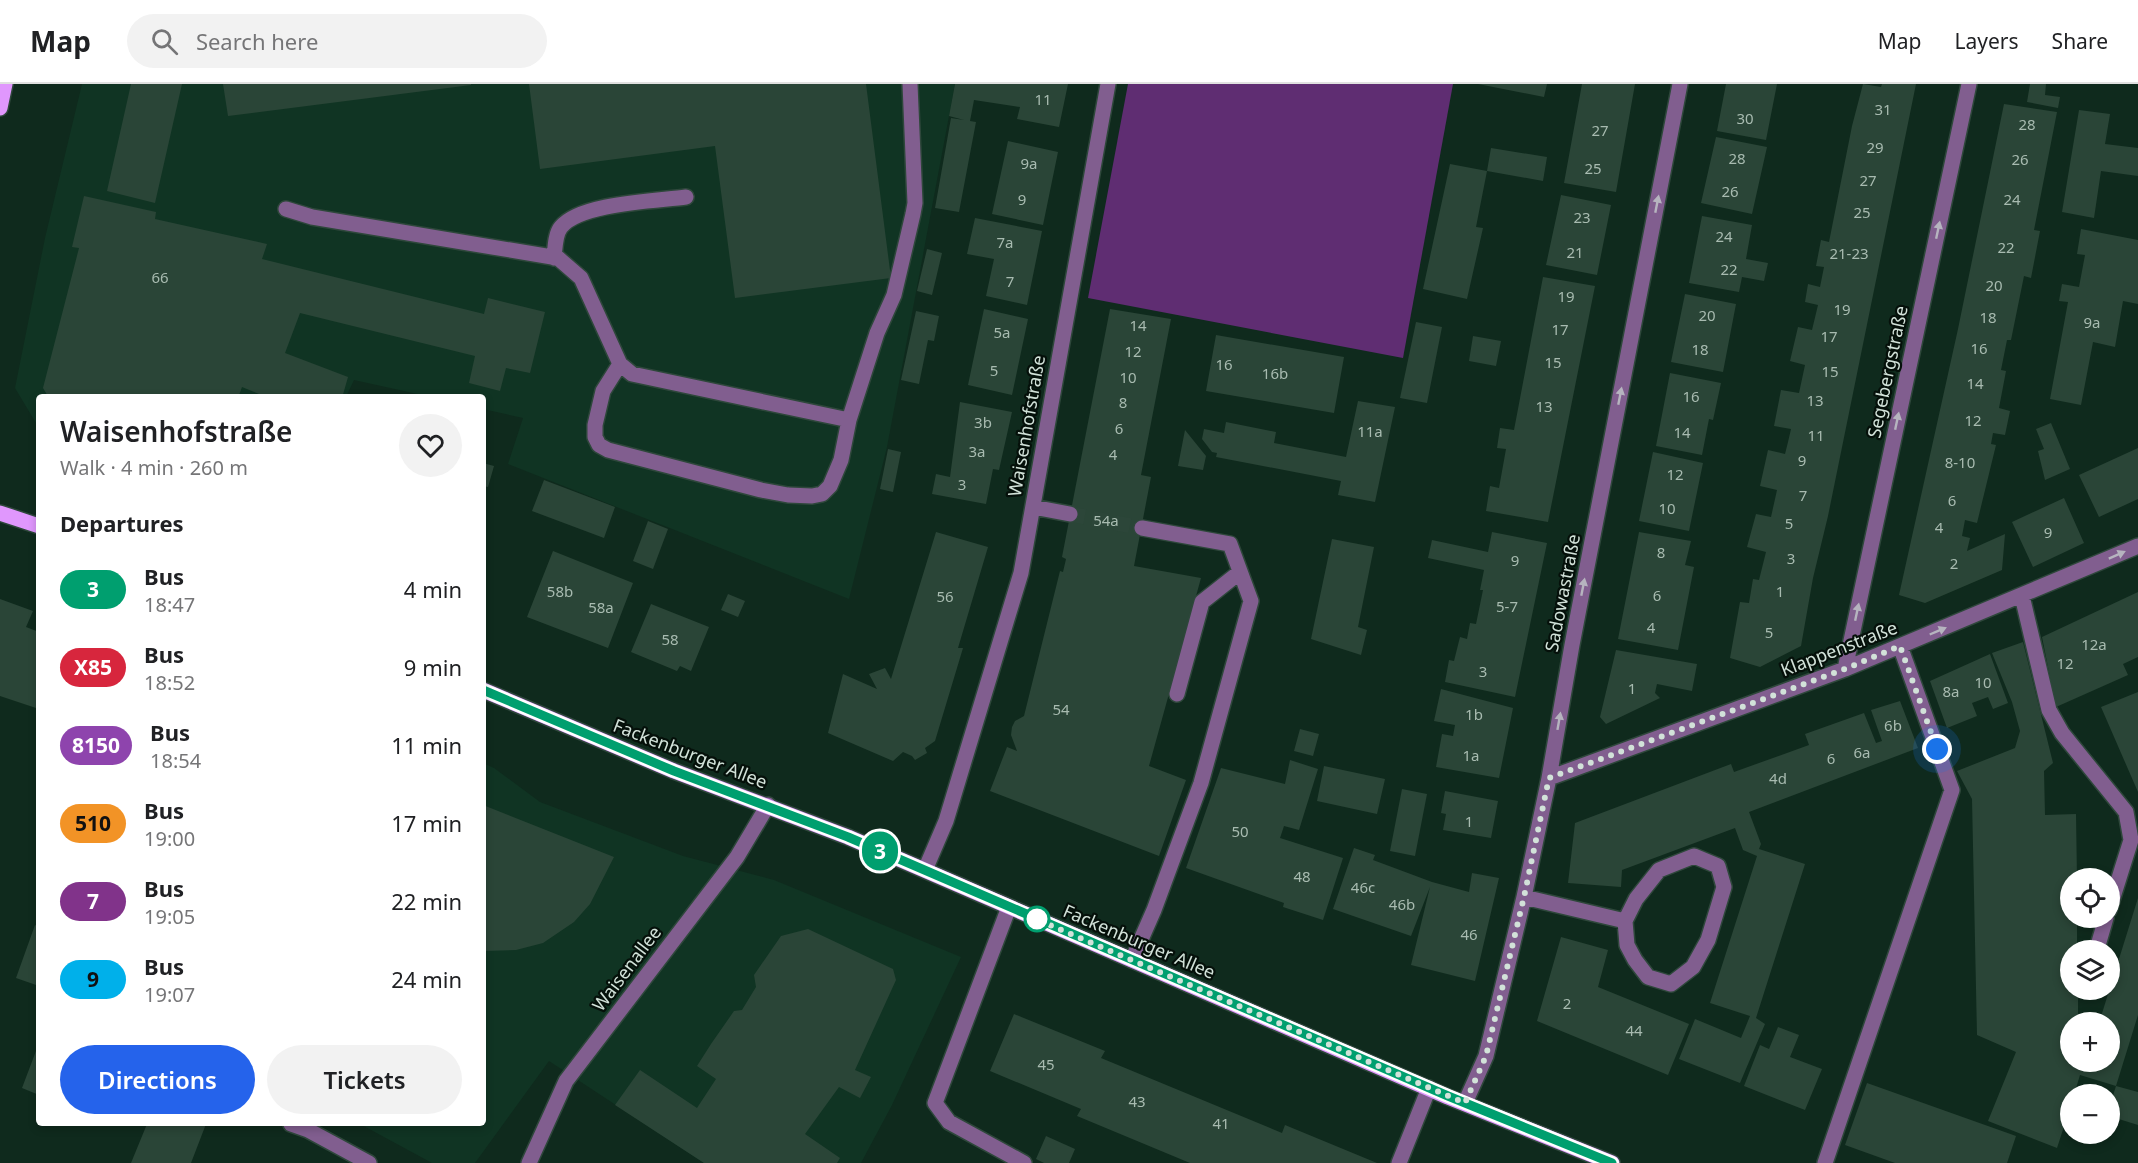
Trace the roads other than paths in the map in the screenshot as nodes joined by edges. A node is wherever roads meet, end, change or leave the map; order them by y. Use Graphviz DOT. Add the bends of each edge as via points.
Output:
graph roads {
  1 [pos="5,84"];
  2 [pos="910,84"];
  3 [pos="1108,84"];
  4 [pos="1680,84"];
  5 [pos="1969,84"];
  6 [pos="0,108"];
  7 [pos="686,197"];
  8 [pos="286,210"];
  9 [pos="554,258"];
  10 [pos="620,364"];
  11 [pos="849,420"];
  12 [pos="1033,507"];
  13 [pos="0,513"];
  14 [pos="1070,514"];
  15 [pos="36,525"];
  16 [pos="1142,528"];
  17 [pos="2138,546"];
  18 [pos="1240,572"];
  19 [pos="2022,596"];
  20 [pos="1900,646"];
  21 [pos="1845,669"];
  22 [pos="486,691"];
  23 [pos="1177,693"];
  24 [pos="1549,778"];
  25 [pos="768,805"];
  26 [pos="925,870"];
  27 [pos="2120,875"];
  28 [pos="1524,897"];
  29 [pos="1009,907"];
  30 [pos="1624,921"];
  31 [pos="1132,960"];
  32 [pos="1429,1088"];
  33 [pos="1465,1103"];
  34 [pos="297,1126"];
  35 [pos="369,1163"];
  36 [pos="529,1163"];
  37 [pos="1024,1163"];
  38 [pos="1399,1163"];
  39 [pos="1612,1163"];
  40 [pos="1825,1163"];
  1 -- 6 [label="main road"];
  2 -- 11 [label="street" via="915,203 894,295 877,333"];
  3 -- 12 [label="street, Waisenhofstraße"];
  24 -- 4 [label="street, Sadowastraße, one-way"];
  21 -- 5 [label="street, Segebergstraße, one-way"];
  7 -- 9 [label="street" via="593,209 572,216 559,228"];
  8 -- 9 [label="street"];
  9 -- 10 [label="street" via="580,278"];
  10 -- 11 [label="street" via="632,374"];
  10 -- 11 [label="street" via="603,391 595,424 599,445 761,490 788,495 822,494 830,486 841,460"];
  12 -- 14 [label="street"];
  12 -- 26 [label="street, Waisenhofstraße" via="1021,573 946,821"];
  13 -- 15 [label="main road"];
  16 -- 18 [label="street" via="1230,544"];
  19 -- 17 [label="street, Klappenstraße, one-way"];
  18 -- 23 [label="street" via="1203,602"];
  18 -- 31 [label="street" via="1251,601 1201,783 1155,910"];
  20 -- 19 [label="street, Klappenstraße, one-way"];
  19 -- 27 [label="street" via="2049,710 2062,733 2126,812 2131,840"];
  20 -- 21 [label="street, Klappenstraße"];
  20 -- 40 [label="street" via="1952,790"];
  21 -- 24 [label="street, Klappenstraße"];
  22 -- 25 [label="main road, Fackenburger Allee" via="674,771"];
  24 -- 28 [label="street, Sadowastraße"];
  25 -- 26 [label="main road, Fackenburger Allee"];
  25 -- 36 [label="street, Waisenallee" via="737,857 566,1081"];
  26 -- 29 [label="main road, Fackenburger Allee"];
  28 -- 30 [label="street"];
  28 -- 33 [label="street, Sadowastraße" via="1486,1056"];
  29 -- 31 [label="main road, Fackenburger Allee"];
  29 -- 37 [label="street" via="935,1102 949,1122"];
  30 -- 30 [label="street" via="1627,945 1635,960 1648,977 1671,984 1693,967 1708,940 1724,887 1718,866 1694,856 1659,870"];
  31 -- 32 [label="main road, Fackenburger Allee"];
  32 -- 33 [label="main road, Fackenburger Allee"];
  32 -- 38 [label="street"];
  33 -- 39 [label="main road, Fackenburger Allee"];
  34 -- 35 [label="street"];
}
